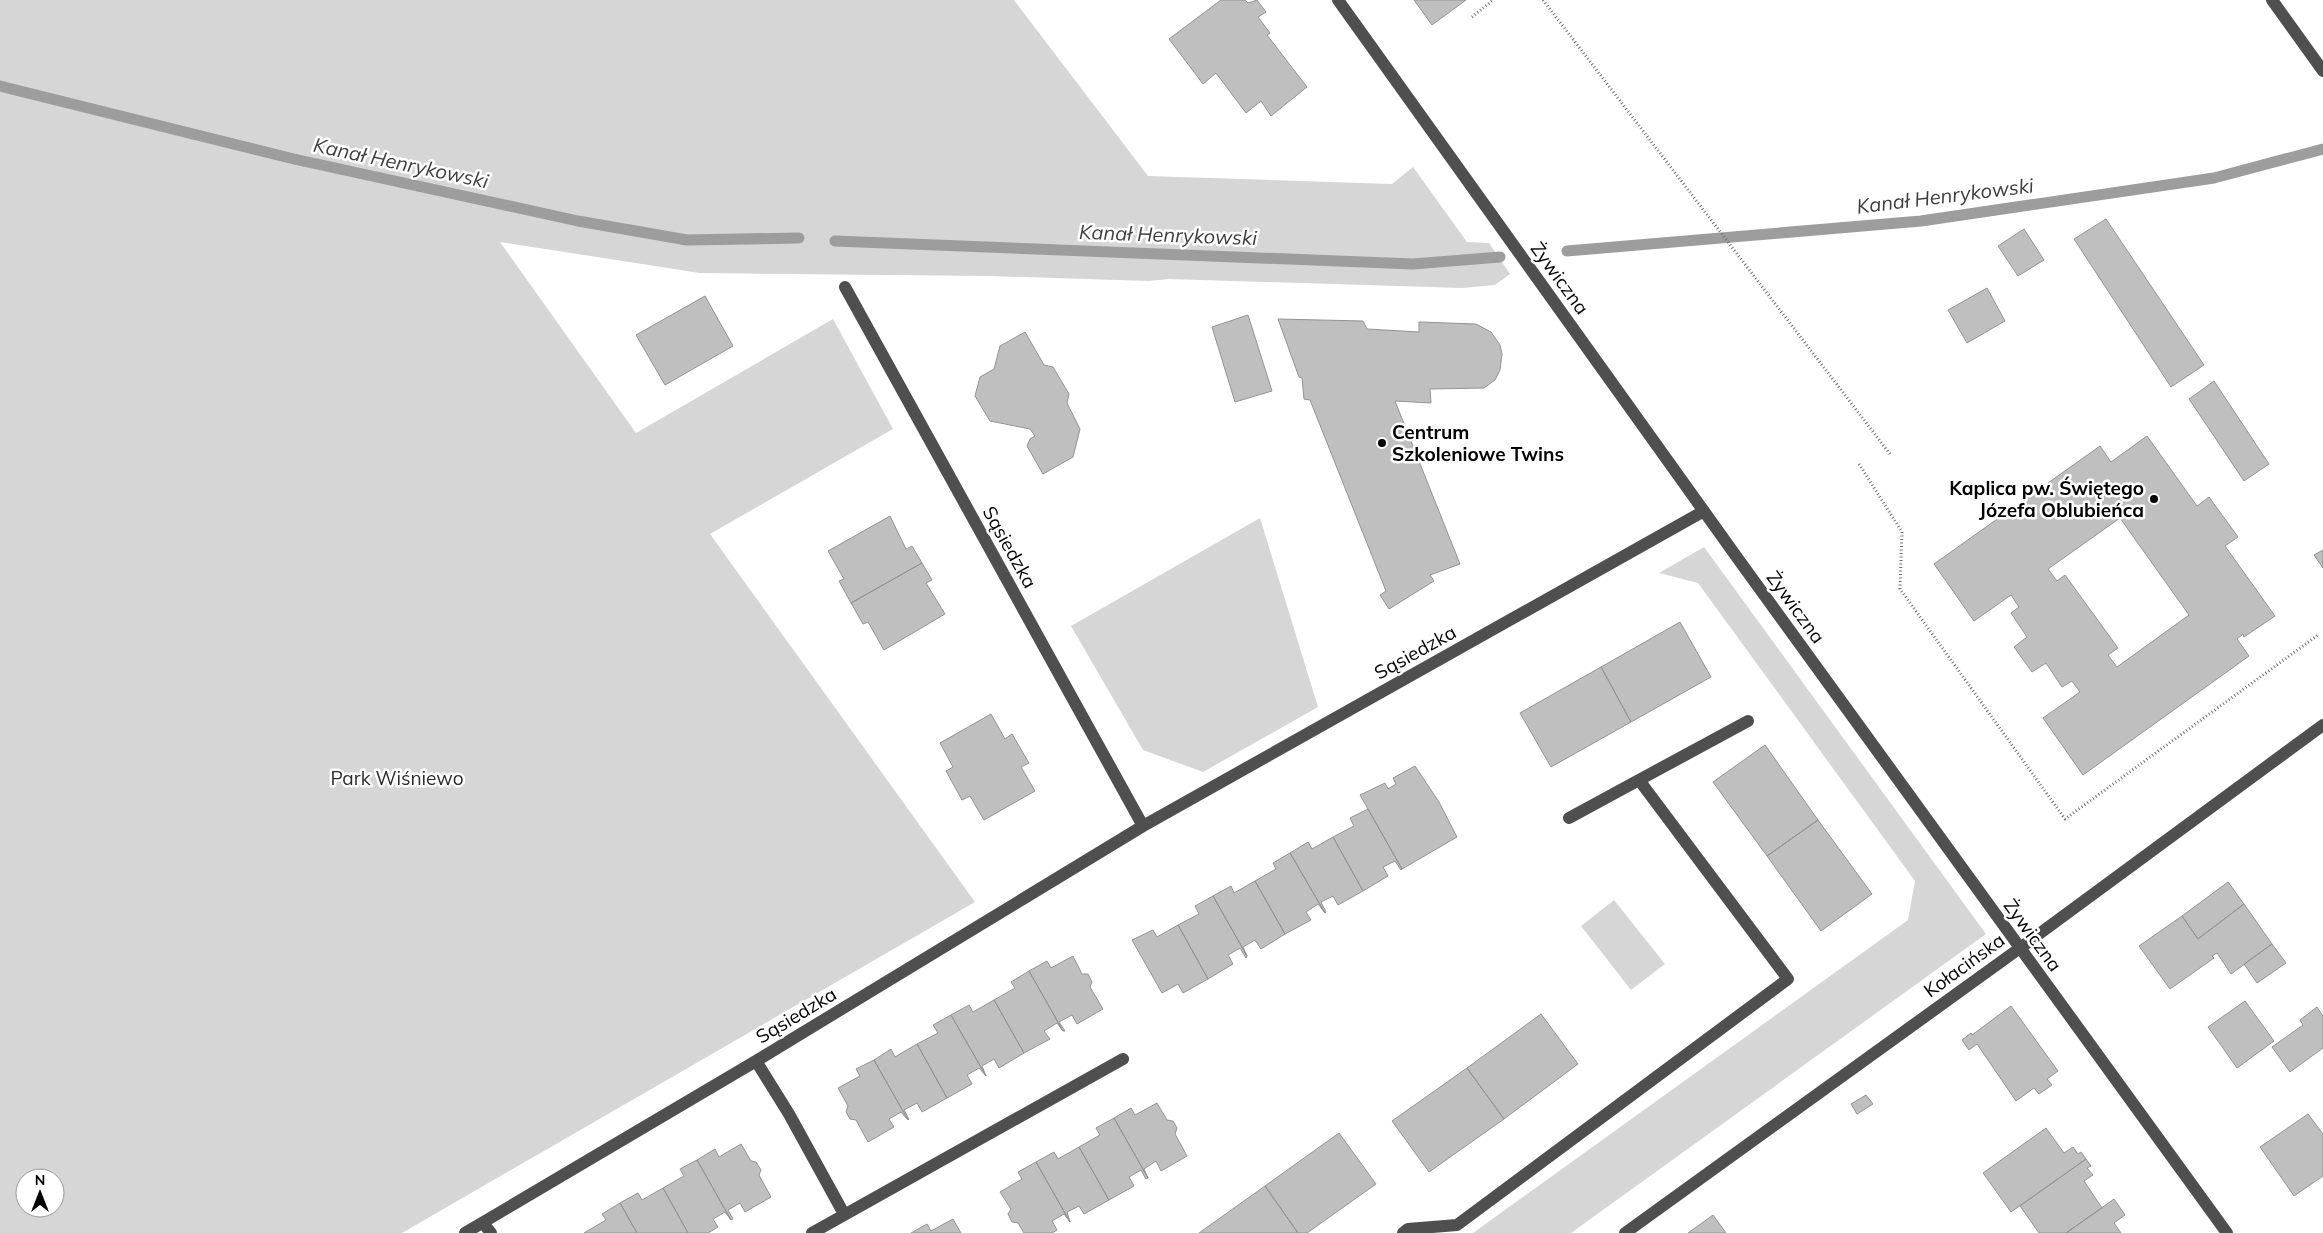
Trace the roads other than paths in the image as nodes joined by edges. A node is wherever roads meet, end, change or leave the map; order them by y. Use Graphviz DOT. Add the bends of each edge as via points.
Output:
graph roads {
  1 [pos="1338,0"];
  2 [pos="2272,0"];
  3 [pos="2323,71"];
  4 [pos="845,288"];
  5 [pos="1704,512"];
  6 [pos="1748,721"];
  7 [pos="2323,725"];
  8 [pos="1639,780"];
  9 [pos="1569,818"];
  10 [pos="1143,826"];
  11 [pos="2020,948"];
  12 [pos="1123,1059"];
  13 [pos="756,1061"];
  14 [pos="844,1214"];
  15 [pos="487,1228"];
  16 [pos="465,1233"];
  17 [pos="812,1233"];
  18 [pos="1403,1233"];
  19 [pos="1625,1233"];
  20 [pos="2227,1233"];
  1 -- 5 [label="street, Żywiczna"];
  2 -- 3 [label="street"];
  4 -- 10 [label="street, Sąsiedzka"];
  5 -- 10 [label="street, Sąsiedzka"];
  5 -- 11 [label="street, Żywiczna"];
  6 -- 8 [label="street"];
  7 -- 11 [label="street, Kołacińska"];
  8 -- 9 [label="street"];
  8 -- 18 [label="street" via="1788,979 1457,1225 1408,1229"];
  10 -- 13 [label="street, Sąsiedzka"];
  11 -- 19 [label="street, Kołacińska"];
  11 -- 20 [label="street, Żywiczna"];
  12 -- 14 [label="street"];
  13 -- 14 [label="street"];
  13 -- 15 [label="street, Sąsiedzka"];
  14 -- 17 [label="street"];
  15 -- 16 [label="street, Sąsiedzka"];
}
